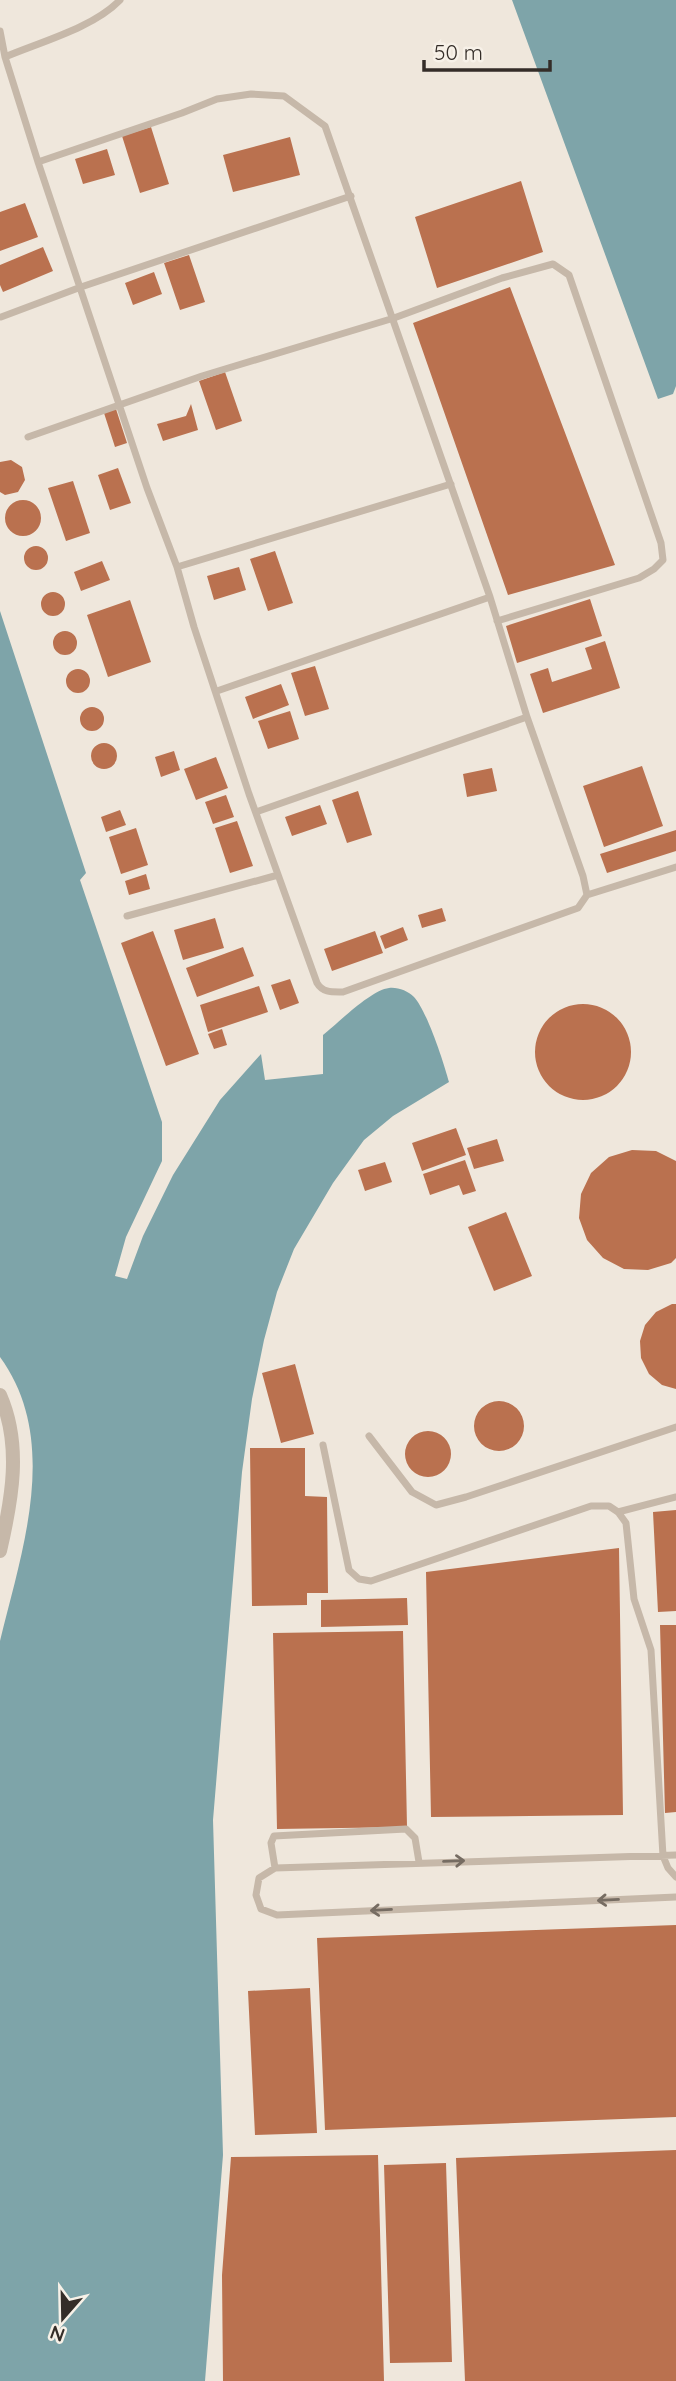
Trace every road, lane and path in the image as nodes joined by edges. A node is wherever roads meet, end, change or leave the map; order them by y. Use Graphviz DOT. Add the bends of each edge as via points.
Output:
graph roads {
  1 [pos="120,0"];
  2 [pos="0,31"];
  3 [pos="5,57"];
  4 [pos="38,162"];
  5 [pos="351,196"];
  6 [pos="81,287"];
  7 [pos="1,317"];
  8 [pos="394,318"];
  9 [pos="119,405"];
  10 [pos="28,437"];
  11 [pos="452,484"];
  12 [pos="177,567"];
  13 [pos="491,597"];
  14 [pos="497,621"];
  15 [pos="216,691"];
  16 [pos="527,717"];
  17 [pos="256,811"];
  18 [pos="676,867"];
  19 [pos="278,874"];
  20 [pos="587,895"];
  21 [pos="127,916"];
  22 [pos="0,1395"];
  23 [pos="676,1427"];
  24 [pos="369,1436"];
  25 [pos="323,1445"];
  26 [pos="676,1497"];
  27 [pos="618,1512"];
  28 [pos="0,1551"];
  29 [pos="676,1855"];
  30 [pos="663,1856"];
  31 [pos="419,1862"];
  32 [pos="275,1868"];
  33 [pos="676,1877"];
  34 [pos="676,1897"];
  1 -- 3 [label="lane" via="92,21"];
  2 -- 3 [label="lane"];
  3 -- 4 [label="lane"];
  4 -- 5 [label="lane" via="217,99 284,96 325,126"];
  4 -- 6 [label="lane"];
  5 -- 6 [label="lane"];
  5 -- 8 [label="lane"];
  6 -- 7 [label="lane"];
  6 -- 9 [label="lane"];
  8 -- 9 [label="lane"];
  8 -- 11 [label="lane"];
  8 -- 14 [label="lane" via="553,264 569,275 627,440 663,560 639,578"];
  9 -- 10 [label="lane"];
  9 -- 12 [label="lane"];
  11 -- 12 [label="lane"];
  11 -- 13 [label="lane"];
  12 -- 15 [label="lane"];
  13 -- 14 [label="lane"];
  13 -- 15 [label="lane"];
  14 -- 16 [label="lane"];
  15 -- 17 [label="lane"];
  16 -- 17 [label="lane"];
  16 -- 20 [label="lane"];
  17 -- 19 [label="lane"];
  18 -- 20 [label="lane"];
  19 -- 20 [label="lane" via="317,983 329,992 343,992 578,908"];
  19 -- 21 [label="lane"];
  22 -- 28 [label="street" via="8,1413 13,1454 9,1514"];
  23 -- 24 [label="lane" via="436,1504 412,1492"];
  25 -- 27 [label="lane" via="349,1570 359,1579 371,1581 590,1506 609,1506"];
  26 -- 27 [label="lane"];
  27 -- 30 [label="lane" via="626,1523 634,1599 651,1650"];
  29 -- 30 [label="lane"];
  31 -- 30 [label="lane, one-way"];
  30 -- 33 [label="lane"];
  31 -- 32 [label="lane"];
  31 -- 32 [label="lane" via="415,1838 406,1829 274,1836"];
  34 -- 32 [label="lane, one-way" via="277,1915 261,1909 256,1895 260,1878"];
}
